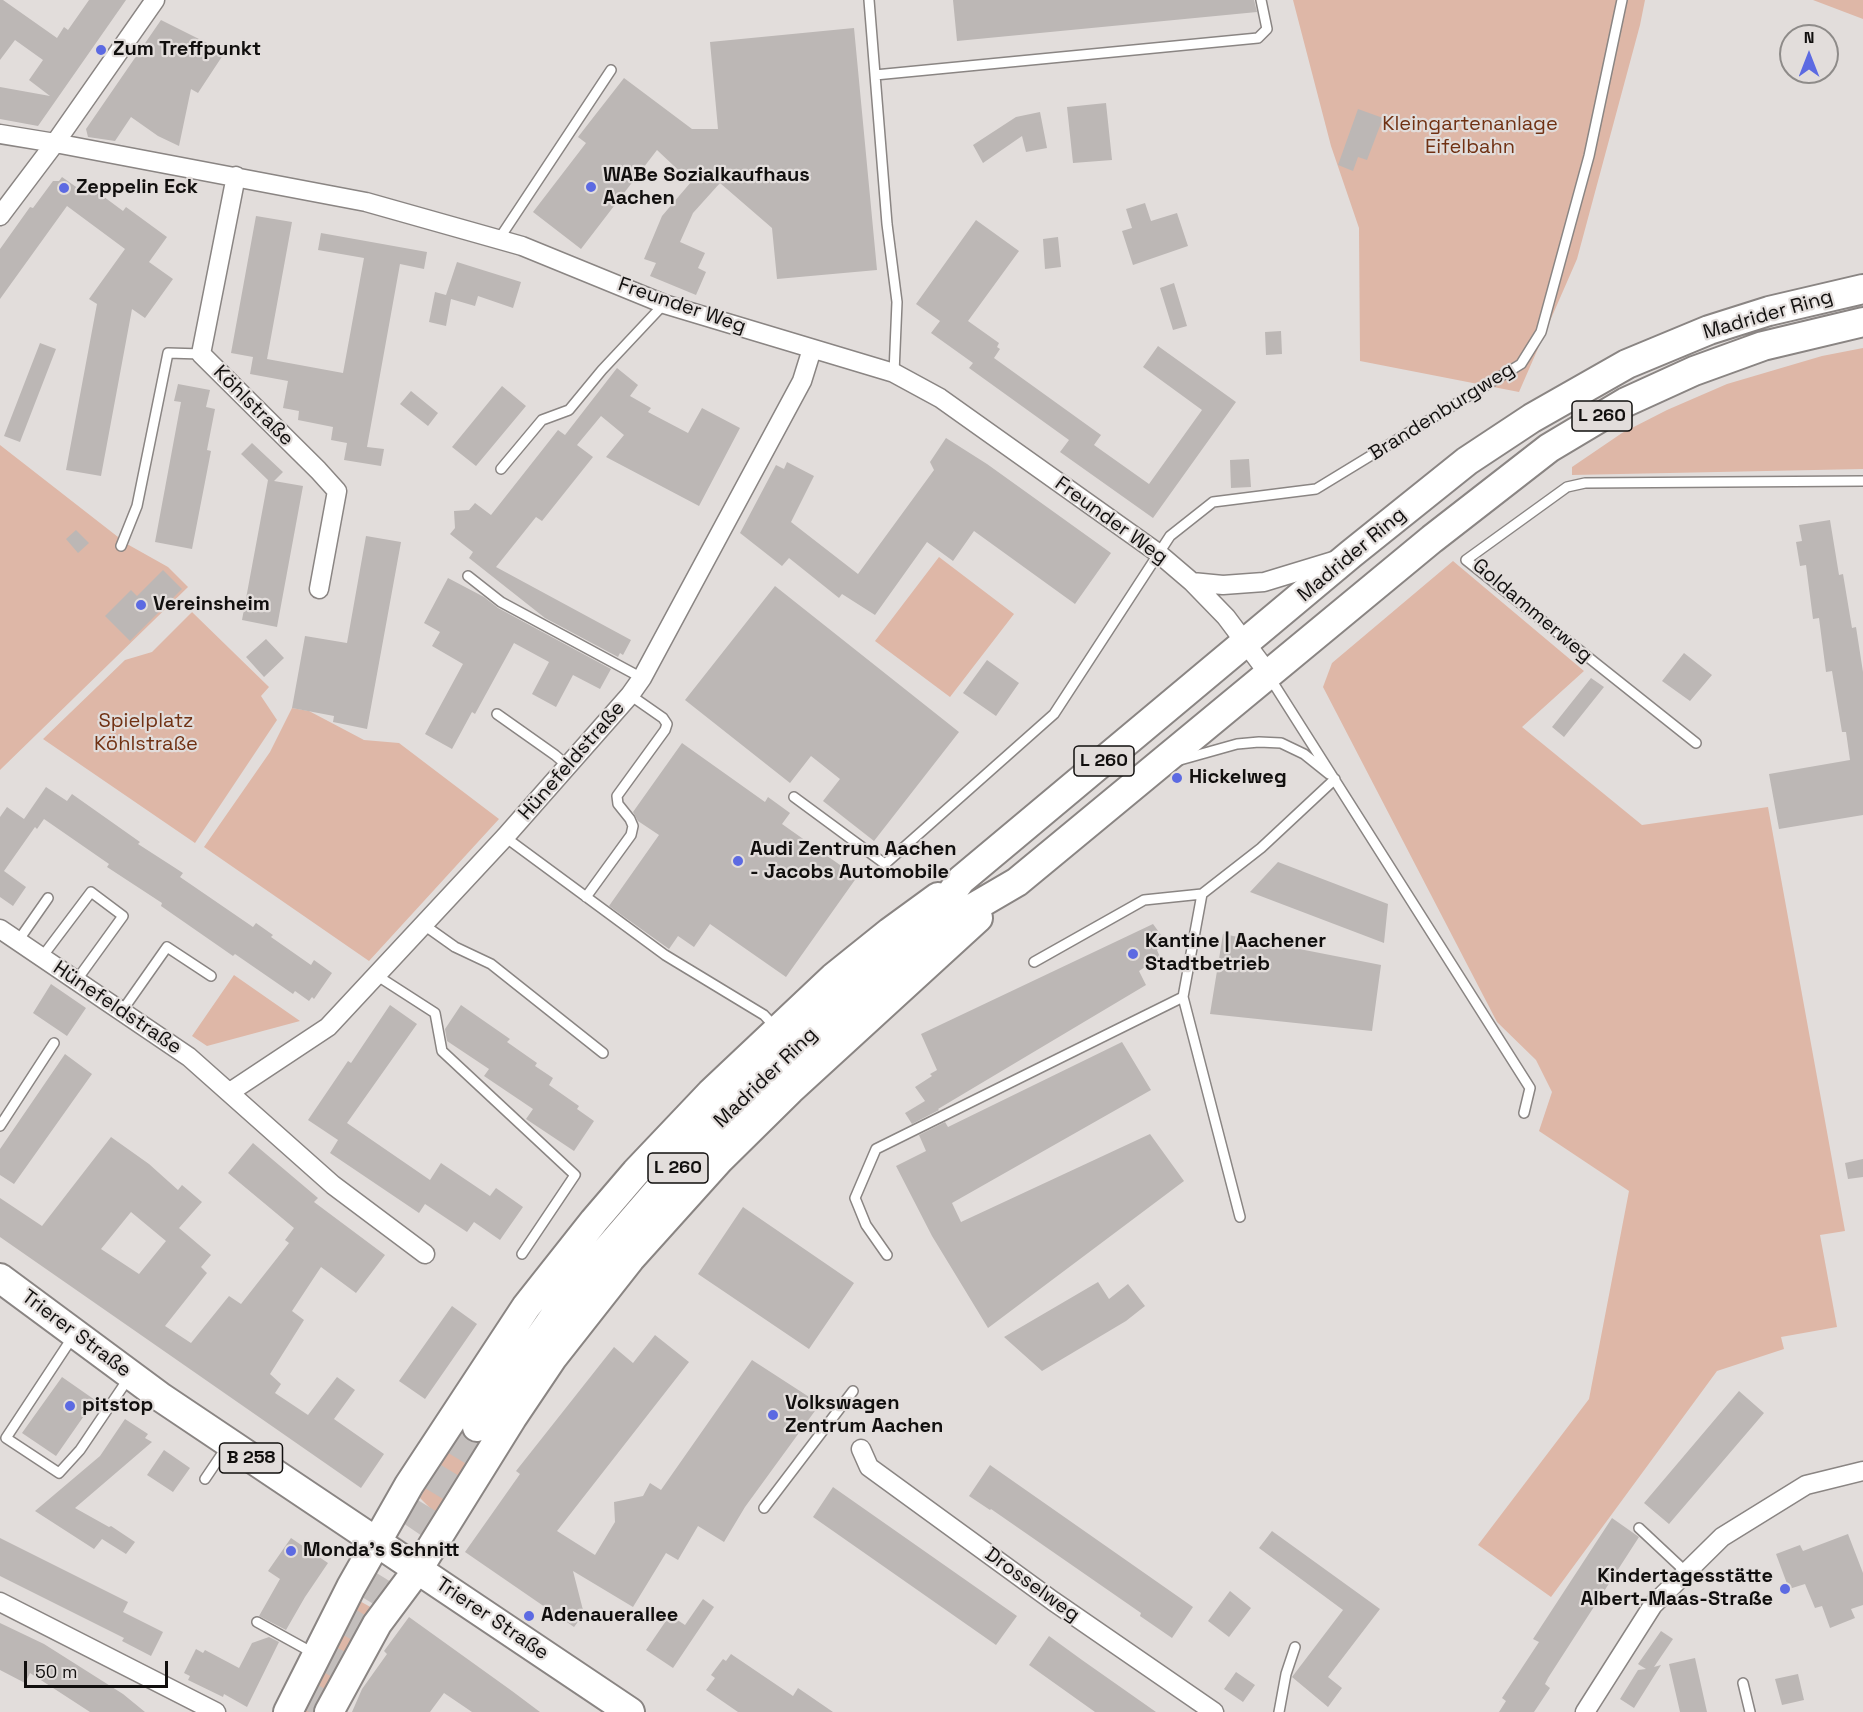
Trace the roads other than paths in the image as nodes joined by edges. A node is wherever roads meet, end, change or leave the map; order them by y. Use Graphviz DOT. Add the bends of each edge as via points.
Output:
graph roads {
  1 [pos="155,0"];
  2 [pos="869,0"];
  3 [pos="1261,0"];
  4 [pos="1622,0"];
  5 [pos="611,70"];
  6 [pos="875,75"];
  7 [pos="0,134"];
  8 [pos="55,142"];
  9 [pos="236,176"];
  10 [pos="0,216"];
  11 [pos="499,239"];
  12 [pos="1863,290"];
  13 [pos="664,304"];
  14 [pos="1863,322"];
  15 [pos="812,349"];
  16 [pos="201,354"];
  17 [pos="894,373"];
  18 [pos="501,469"];
  19 [pos="1863,481"];
  20 [pos="121,546"];
  21 [pos="1158,553"];
  22 [pos="1352,554"];
  23 [pos="468,576"];
  24 [pos="1192,582"];
  25 [pos="319,589"];
  26 [pos="1247,643"];
  27 [pos="1268,673"];
  28 [pos="642,678"];
  29 [pos="630,695"];
  30 [pos="497,714"];
  31 [pos="1696,743"];
  32 [pos="569,767"];
  33 [pos="1153,768"];
  34 [pos="1335,779"];
  35 [pos="794,797"];
  36 [pos="505,837"];
  37 [pos="961,880"];
  38 [pos="1017,882"];
  39 [pos="1202,894"];
  40 [pos="586,897"];
  41 [pos="48,898"];
  42 [pos="424,925"];
  43 [pos="0,929"];
  44 [pos="18,941"];
  45 [pos="916,941"];
  46 [pos="42,957"];
  47 [pos="1034,962"];
  48 [pos="376,975"];
  49 [pos="211,976"];
  50 [pos="76,981"];
  51 [pos="1183,997"];
  52 [pos="122,1011"];
  53 [pos="778,1030"];
  54 [pos="54,1043"];
  55 [pos="603,1053"];
  56 [pos="230,1092"];
  57 [pos="1524,1113"];
  58 [pos="0,1126"];
  59 [pos="1240,1217"];
  60 [pos="425,1254"];
  61 [pos="522,1254"];
  62 [pos="887,1255"];
  63 [pos="0,1278"];
  64 [pos="75,1333"];
  65 [pos="131,1375"];
  66 [pos="853,1391"];
  67 [pos="477,1427"];
  68 [pos="230,1443"];
  69 [pos="861,1449"];
  70 [pos="1863,1471"];
  71 [pos="205,1479"];
  72 [pos="764,1508"];
  73 [pos="1639,1528"];
  74 [pos="376,1541"];
  75 [pos="418,1569"];
  76 [pos="1686,1572"];
  77 [pos="0,1602"];
  78 [pos="257,1622"];
  79 [pos="1295,1647"];
  80 [pos="316,1654"];
  81 [pos="1743,1683"];
  82 [pos="216,1712"];
  83 [pos="288,1712"];
  84 [pos="329,1712"];
  85 [pos="630,1712"];
  86 [pos="1214,1712"];
  87 [pos="1278,1712"];
  88 [pos="1585,1712"];
  89 [pos="1750,1712"];
  1 -- 8 [label="street"];
  2 -- 6 [label="lane"];
  3 -- 6 [label="lane" via="1267,29 1258,38"];
  4 -- 21 [label="lane, Brandenburgweg" via="1589,156 1541,332 1521,364 1316,489 1213,502 1170,536"];
  5 -- 11 [label="lane"];
  6 -- 17 [label="lane" via="886,224 897,302"];
  7 -- 8 [label="street, Freunder Weg"];
  8 -- 9 [label="street, Freunder Weg"];
  8 -- 10 [label="street"];
  9 -- 11 [label="street, Freunder Weg" via="366,202"];
  9 -- 16 [label="street, Köhlstraße"];
  11 -- 13 [label="street, Freunder Weg"];
  12 -- 22 [label="main road, Madrider Ring / L 260" via="1769,311 1709,330 1627,364 1532,418 1467,461"];
  13 -- 15 [label="street, Freunder Weg"];
  13 -- 18 [label="lane" via="569,411 542,420"];
  14 -- 27 [label="main road, Madrider Ring / L 260" via="1763,345 1626,402 1549,448"];
  15 -- 17 [label="street, Freunder Weg"];
  15 -- 28 [label="street, Hünefeldstraße" via="802,381"];
  16 -- 20 [label="lane" via="168,353 137,506"];
  16 -- 25 [label="street, Köhlstraße" via="336,491"];
  17 -- 21 [label="street, Freunder Weg" via="940,398"];
  19 -- 31 [label="lane, Goldammerweg" via="1585,483 1567,487 1466,560"];
  21 -- 24 [label="street, Freunder Weg"];
  21 -- 35 [label="lane" via="1054,714 885,864"];
  22 -- 24 [label="street" via="1264,582"];
  22 -- 26 [label="main road, Madrider Ring / L 260"];
  23 -- 28 [label="lane" via="501,602"];
  24 -- 26 [label="street, Freunder Weg"];
  26 -- 27 [label="street, Freunder Weg"];
  26 -- 37 [label="main road, Madrider Ring / L 260"];
  27 -- 33 [label="main road, Madrider Ring / L 260"];
  27 -- 34 [label="lane"];
  28 -- 29 [label="street, Hünefeldstraße"];
  29 -- 32 [label="street, Hünefeldstraße"];
  29 -- 40 [label="lane" via="667,723 617,796 633,826 631,835"];
  30 -- 32 [label="lane"];
  32 -- 36 [label="street, Hünefeldstraße"];
  33 -- 34 [label="lane" via="1259,741 1281,743 1304,754"];
  33 -- 38 [label="main road, Madrider Ring / L 260"];
  34 -- 39 [label="lane" via="1261,848"];
  34 -- 57 [label="lane" via="1530,1088"];
  36 -- 40 [label="lane"];
  36 -- 42 [label="street, Hünefeldstraße"];
  37 -- 45 [label="main road, Madrider Ring / L 260"];
  37 -- 53 [label="main road" via="842,971"];
  38 -- 45 [label="main road, Madrider Ring / L 260"];
  38 -- 75 [label="main road" via="790,1090 720,1159 630,1259 541,1375"];
  39 -- 47 [label="lane" via="1144,900"];
  39 -- 51 [label="lane"];
  40 -- 53 [label="lane" via="665,955 764,1015"];
  41 -- 44 [label="lane"];
  42 -- 48 [label="street, Hünefeldstraße"];
  42 -- 55 [label="lane" via="466,953 491,964"];
  43 -- 44 [label="street, Hünefeldstraße"];
  44 -- 46 [label="street, Hünefeldstraße"];
  45 -- 67 [label="main road, Madrider Ring / L 260" via="794,1049 695,1148 558,1311"];
  46 -- 50 [label="street, Hünefeldstraße"];
  46 -- 50 [label="lane" via="91,892 123,916"];
  48 -- 56 [label="street, Hünefeldstraße" via="328,1027"];
  48 -- 61 [label="lane" via="435,1013 442,1051 575,1175"];
  49 -- 52 [label="lane" via="167,947"];
  50 -- 52 [label="street, Hünefeldstraße"];
  51 -- 59 [label="lane"];
  51 -- 62 [label="lane" via="876,1149 855,1198 866,1225"];
  52 -- 56 [label="street, Hünefeldstraße" via="189,1057"];
  53 -- 74 [label="main road" via="636,1172 532,1299"];
  54 -- 58 [label="lane"];
  56 -- 60 [label="street, Hünefeldstraße" via="333,1185"];
  63 -- 64 [label="main road, Trierer Straße / B 258"];
  64 -- 65 [label="main road, Trierer Straße / B 258"];
  64 -- 65 [label="lane" via="6,1438 59,1473 80,1450"];
  65 -- 68 [label="main road, Trierer Straße / B 258"];
  66 -- 72 [label="lane"];
  68 -- 71 [label="lane"];
  68 -- 74 [label="main road, Trierer Straße / B 258"];
  69 -- 86 [label="street, Drosselweg" via="869,1467"];
  70 -- 76 [label="street" via="1806,1485 1722,1537"];
  73 -- 76 [label="lane"];
  74 -- 75 [label="main road, Trierer Straße / B 258"];
  74 -- 80 [label="main road"];
  75 -- 84 [label="main road" via="377,1624"];
  75 -- 85 [label="main road, Trierer Straße / B 258"];
  76 -- 88 [label="street" via="1653,1605"];
  77 -- 82 [label="street"];
  78 -- 80 [label="lane"];
  79 -- 87 [label="lane"];
  80 -- 83 [label="main road"];
  81 -- 89 [label="lane"];
}
